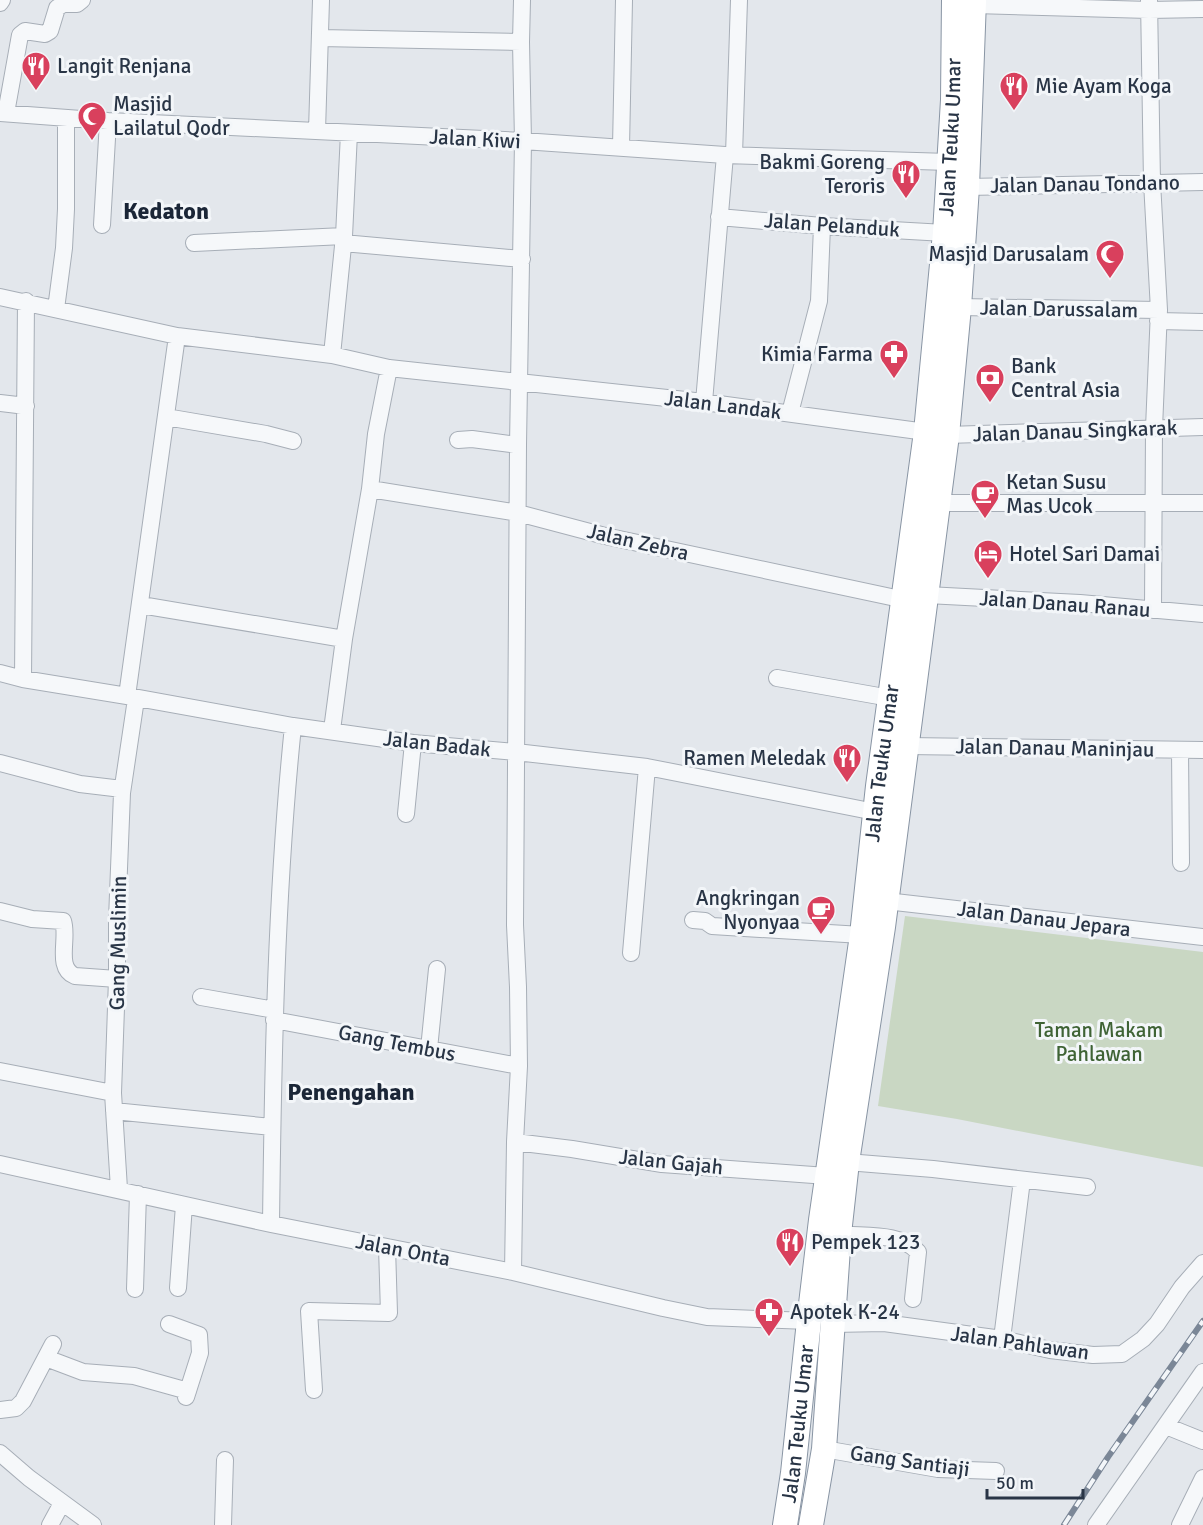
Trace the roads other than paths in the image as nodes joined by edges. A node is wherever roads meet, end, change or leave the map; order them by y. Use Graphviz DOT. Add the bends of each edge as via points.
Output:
graph roads {
  1 [pos="81,0"];
  2 [pos="321,0"];
  3 [pos="522,0"];
  4 [pos="624,0"];
  5 [pos="739,0"];
  6 [pos="967,2"];
  7 [pos="1149,5"];
  8 [pos="1203,9"];
  9 [pos="320,38"];
  10 [pos="521,42"];
  11 [pos="962,101"];
  12 [pos="3,113"];
  13 [pos="66,118"];
  14 [pos="108,121"];
  15 [pos="317,131"];
  16 [pos="349,133"];
  17 [pos="523,141"];
  18 [pos="621,147"];
  19 [pos="730,155"];
  20 [pos="950,162"];
  21 [pos="1152,182"];
  22 [pos="1203,182"];
  23 [pos="968,187"];
  24 [pos="718,217"];
  25 [pos="102,225"];
  26 [pos="822,226"];
  27 [pos="945,233"];
  28 [pos="344,239"];
  29 [pos="194,243"];
  30 [pos="522,259"];
  31 [pos="0,297"];
  32 [pos="26,302"];
  33 [pos="959,307"];
  34 [pos="56,309"];
  35 [pos="1158,316"];
  36 [pos="1203,322"];
  37 [pos="177,336"];
  38 [pos="332,355"];
  39 [pos="389,368"];
  40 [pos="520,381"];
  41 [pos="704,402"];
  42 [pos="0,403"];
  43 [pos="26,406"];
  44 [pos="790,412"];
  45 [pos="166,417"];
  46 [pos="1203,427"];
  47 [pos="1154,428"];
  48 [pos="937,434"];
  49 [pos="458,440"];
  50 [pos="293,441"];
  51 [pos="518,445"];
  52 [pos="370,489"];
  53 [pos="939,503"];
  54 [pos="1153,503"];
  55 [pos="1203,503"];
  56 [pos="518,513"];
  57 [pos="916,598"];
  58 [pos="141,605"];
  59 [pos="1153,610"];
  60 [pos="1203,614"];
  61 [pos="344,639"];
  62 [pos="0,673"];
  63 [pos="777,678"];
  64 [pos="23,679"];
  65 [pos="131,697"];
  66 [pos="890,698"];
  67 [pos="293,726"];
  68 [pos="332,730"];
  69 [pos="413,743"];
  70 [pos="907,746"];
  71 [pos="1180,750"];
  72 [pos="1203,750"];
  73 [pos="516,752"];
  74 [pos="0,763"];
  75 [pos="647,767"];
  76 [pos="122,789"];
  77 [pos="874,812"];
  78 [pos="406,814"];
  79 [pos="1181,863"];
  80 [pos="886,901"];
  81 [pos="0,911"];
  82 [pos="693,920"];
  83 [pos="871,937"];
  84 [pos="1203,937"];
  85 [pos="631,953"];
  86 [pos="437,969"];
  87 [pos="117,980"];
  88 [pos="201,997"];
  89 [pos="274,1015"];
  90 [pos="429,1049"];
  91 [pos="519,1066"];
  92 [pos="0,1071"];
  93 [pos="113,1093"];
  94 [pos="114,1111"];
  95 [pos="845,1111"];
  96 [pos="272,1127"];
  97 [pos="515,1142"];
  98 [pos="847,1162"];
  99 [pos="0,1164"];
  100 [pos="828,1176"];
  101 [pos="1022,1180"];
  102 [pos="1087,1188"];
  103 [pos="119,1189"];
  104 [pos="138,1194"];
  105 [pos="184,1205"];
  106 [pos="271,1224"];
  107 [pos="839,1234"];
  108 [pos="387,1247"];
  109 [pos="1203,1263"];
  110 [pos="513,1272"];
  111 [pos="178,1288"];
  112 [pos="135,1289"];
  113 [pos="913,1299"];
  114 [pos="809,1321"];
  115 [pos="169,1324"];
  116 [pos="833,1324"];
  117 [pos="1002,1339"];
  118 [pos="1203,1372"];
  119 [pos="314,1390"];
  120 [pos="0,1410"];
  121 [pos="1166,1426"];
  122 [pos="1203,1441"];
  123 [pos="824,1449"];
  124 [pos="3,1460"];
  125 [pos="225,1460"];
  126 [pos="996,1471"];
  127 [pos="1203,1478"];
  128 [pos="62,1503"];
  129 [pos="50,1525"];
  130 [pos="93,1525"];
  131 [pos="223,1525"];
  132 [pos="784,1525"];
  133 [pos="811,1525"];
  134 [pos="1096,1525"];
  135 [pos="1180,1525"];
  1 -- 12 [label="street" via="57,8 50,31 45,34 25,31 20,35"];
  2 -- 9 [label="street"];
  3 -- 10 [label="street"];
  4 -- 18 [label="street"];
  5 -- 19 [label="street"];
  6 -- 7 [label="street"];
  6 -- 11 [label="highway, Jalan Teuku Umar"];
  7 -- 8 [label="street"];
  7 -- 21 [label="street"];
  9 -- 10 [label="street"];
  9 -- 15 [label="street"];
  10 -- 17 [label="street"];
  11 -- 20 [label="highway, Jalan Teuku Umar"];
  11 -- 23 [label="highway, Jalan Teuku Umar"];
  12 -- 13 [label="street, Jalan Kiwi"];
  13 -- 14 [label="street, Jalan Kiwi"];
  13 -- 34 [label="street" via="66,219"];
  14 -- 15 [label="street, Jalan Kiwi"];
  14 -- 25 [label="street"];
  15 -- 16 [label="street, Jalan Kiwi"];
  16 -- 17 [label="street, Jalan Kiwi"];
  16 -- 28 [label="street"];
  17 -- 18 [label="street, Jalan Kiwi"];
  17 -- 30 [label="street"];
  18 -- 19 [label="street, Jalan Kiwi"];
  19 -- 20 [label="street, Jalan Kiwi"];
  19 -- 24 [label="street"];
  20 -- 27 [label="highway, Jalan Teuku Umar"];
  21 -- 22 [label="street, Jalan Danau Tondano"];
  21 -- 23 [label="street, Jalan Danau Tondano"];
  21 -- 35 [label="street"];
  23 -- 33 [label="highway, Jalan Teuku Umar"];
  24 -- 26 [label="street, Jalan Pelanduk"];
  24 -- 41 [label="street"];
  26 -- 27 [label="street, Jalan Pelanduk"];
  26 -- 44 [label="street" via="819,301"];
  27 -- 48 [label="highway, Jalan Teuku Umar"];
  28 -- 29 [label="street"];
  28 -- 30 [label="street"];
  28 -- 38 [label="street"];
  30 -- 40 [label="street"];
  31 -- 32 [label="street, Jalan Landak"];
  32 -- 34 [label="street, Jalan Landak"];
  32 -- 43 [label="street"];
  33 -- 35 [label="street, Jalan Darussalam"];
  33 -- 48 [label="highway, Jalan Teuku Umar"];
  34 -- 37 [label="street, Jalan Landak"];
  35 -- 36 [label="street, Jalan Darussalam"];
  35 -- 47 [label="street"];
  37 -- 38 [label="street, Jalan Landak"];
  37 -- 45 [label="street, Gang Muslimin"];
  38 -- 39 [label="street, Jalan Landak"];
  39 -- 40 [label="street, Jalan Landak"];
  39 -- 52 [label="street"];
  40 -- 41 [label="street, Jalan Landak"];
  40 -- 51 [label="street"];
  41 -- 44 [label="street, Jalan Landak"];
  42 -- 43 [label="street"];
  43 -- 64 [label="street"];
  44 -- 48 [label="street, Jalan Landak"];
  45 -- 50 [label="street"];
  45 -- 58 [label="street, Gang Muslimin"];
  46 -- 47 [label="street, Jalan Danau Singkarak"];
  47 -- 48 [label="street, Jalan Danau Singkarak"];
  47 -- 54 [label="street"];
  48 -- 53 [label="highway, Jalan Teuku Umar"];
  48 -- 57 [label="highway, Jalan Teuku Umar"];
  49 -- 51 [label="street"];
  51 -- 56 [label="street"];
  52 -- 56 [label="street, Jalan Zebra"];
  52 -- 61 [label="street"];
  53 -- 54 [label="street"];
  53 -- 57 [label="highway, Jalan Teuku Umar"];
  54 -- 55 [label="street"];
  54 -- 59 [label="street"];
  56 -- 57 [label="street, Jalan Zebra" via="605,536"];
  56 -- 73 [label="street"];
  57 -- 59 [label="street, Jalan Danau Ranau" via="1080,603"];
  57 -- 66 [label="highway, Jalan Teuku Umar"];
  57 -- 70 [label="highway, Jalan Teuku Umar"];
  58 -- 61 [label="street"];
  58 -- 65 [label="street, Gang Muslimin"];
  59 -- 60 [label="street, Jalan Danau Ranau"];
  61 -- 68 [label="street"];
  62 -- 64 [label="street, Jalan Badak"];
  63 -- 66 [label="street"];
  64 -- 65 [label="street, Jalan Badak"];
  65 -- 67 [label="street, Jalan Badak"];
  65 -- 76 [label="street, Gang Muslimin"];
  66 -- 77 [label="highway, Jalan Teuku Umar"];
  67 -- 68 [label="street, Jalan Badak"];
  67 -- 89 [label="street" via="283,825"];
  68 -- 69 [label="street, Jalan Badak"];
  69 -- 73 [label="street, Jalan Badak"];
  69 -- 78 [label="street"];
  70 -- 71 [label="street, Jalan Danau Maninjau"];
  70 -- 80 [label="highway, Jalan Teuku Umar"];
  71 -- 72 [label="street, Jalan Danau Maninjau"];
  71 -- 79 [label="street"];
  73 -- 75 [label="street, Jalan Badak"];
  73 -- 91 [label="street"];
  74 -- 76 [label="street" via="80,784"];
  75 -- 77 [label="street, Jalan Badak"];
  75 -- 85 [label="street"];
  76 -- 87 [label="street, Gang Muslimin"];
  77 -- 83 [label="highway, Jalan Teuku Umar"];
  80 -- 83 [label="highway, Jalan Teuku Umar"];
  80 -- 84 [label="street, Jalan Danau Jepara"];
  81 -- 87 [label="street" via="63,921 64,966 69,974"];
  82 -- 83 [label="street" via="712,926"];
  83 -- 95 [label="highway, Jalan Teuku Umar"];
  86 -- 90 [label="street"];
  87 -- 93 [label="street, Gang Muslimin"];
  88 -- 89 [label="street, Gang Tembus"];
  89 -- 90 [label="street, Gang Tembus"];
  89 -- 96 [label="street"];
  90 -- 91 [label="street, Gang Tembus"];
  91 -- 97 [label="street"];
  92 -- 93 [label="street"];
  93 -- 94 [label="street, Gang Muslimin"];
  94 -- 96 [label="street"];
  94 -- 103 [label="street, Gang Muslimin"];
  95 -- 98 [label="highway, Jalan Teuku Umar"];
  95 -- 100 [label="highway, Jalan Teuku Umar"];
  96 -- 106 [label="street"];
  97 -- 100 [label="street, Jalan Gajah" via="670,1164"];
  97 -- 110 [label="street"];
  98 -- 101 [label="street"];
  98 -- 107 [label="highway, Jalan Teuku Umar"];
  99 -- 103 [label="street, Jalan Onta"];
  100 -- 114 [label="highway, Jalan Teuku Umar"];
  101 -- 102 [label="street"];
  101 -- 117 [label="street"];
  103 -- 104 [label="street, Jalan Onta"];
  104 -- 105 [label="street, Jalan Onta"];
  104 -- 112 [label="street"];
  105 -- 106 [label="street, Jalan Onta"];
  105 -- 111 [label="street"];
  106 -- 108 [label="street, Jalan Onta"];
  107 -- 113 [label="street" via="895,1239 911,1245 918,1252"];
  107 -- 116 [label="highway, Jalan Teuku Umar"];
  108 -- 110 [label="street, Jalan Onta"];
  108 -- 119 [label="street" via="389,1313 309,1311"];
  109 -- 117 [label="street, Jalan Pahlawan" via="1157,1324 1122,1354 1050,1350"];
  110 -- 114 [label="street, Jalan Onta" via="707,1317"];
  114 -- 132 [label="highway, Jalan Teuku Umar"];
  115 -- 120 [label="street" via="199,1335 200,1353 187,1394 134,1376 82,1372 50,1351 23,1401 16,1408"];
  116 -- 117 [label="street, Jalan Pahlawan" via="884,1323"];
  116 -- 123 [label="highway, Jalan Teuku Umar"];
  118 -- 121 [label="street"];
  121 -- 122 [label="street"];
  121 -- 134 [label="street"];
  123 -- 126 [label="street, Gang Santiaji" via="938,1469"];
  123 -- 133 [label="highway, Jalan Teuku Umar"];
  124 -- 128 [label="street"];
  125 -- 131 [label="street"];
  127 -- 135 [label="street"];
  128 -- 129 [label="street"];
  128 -- 130 [label="street"];
}
